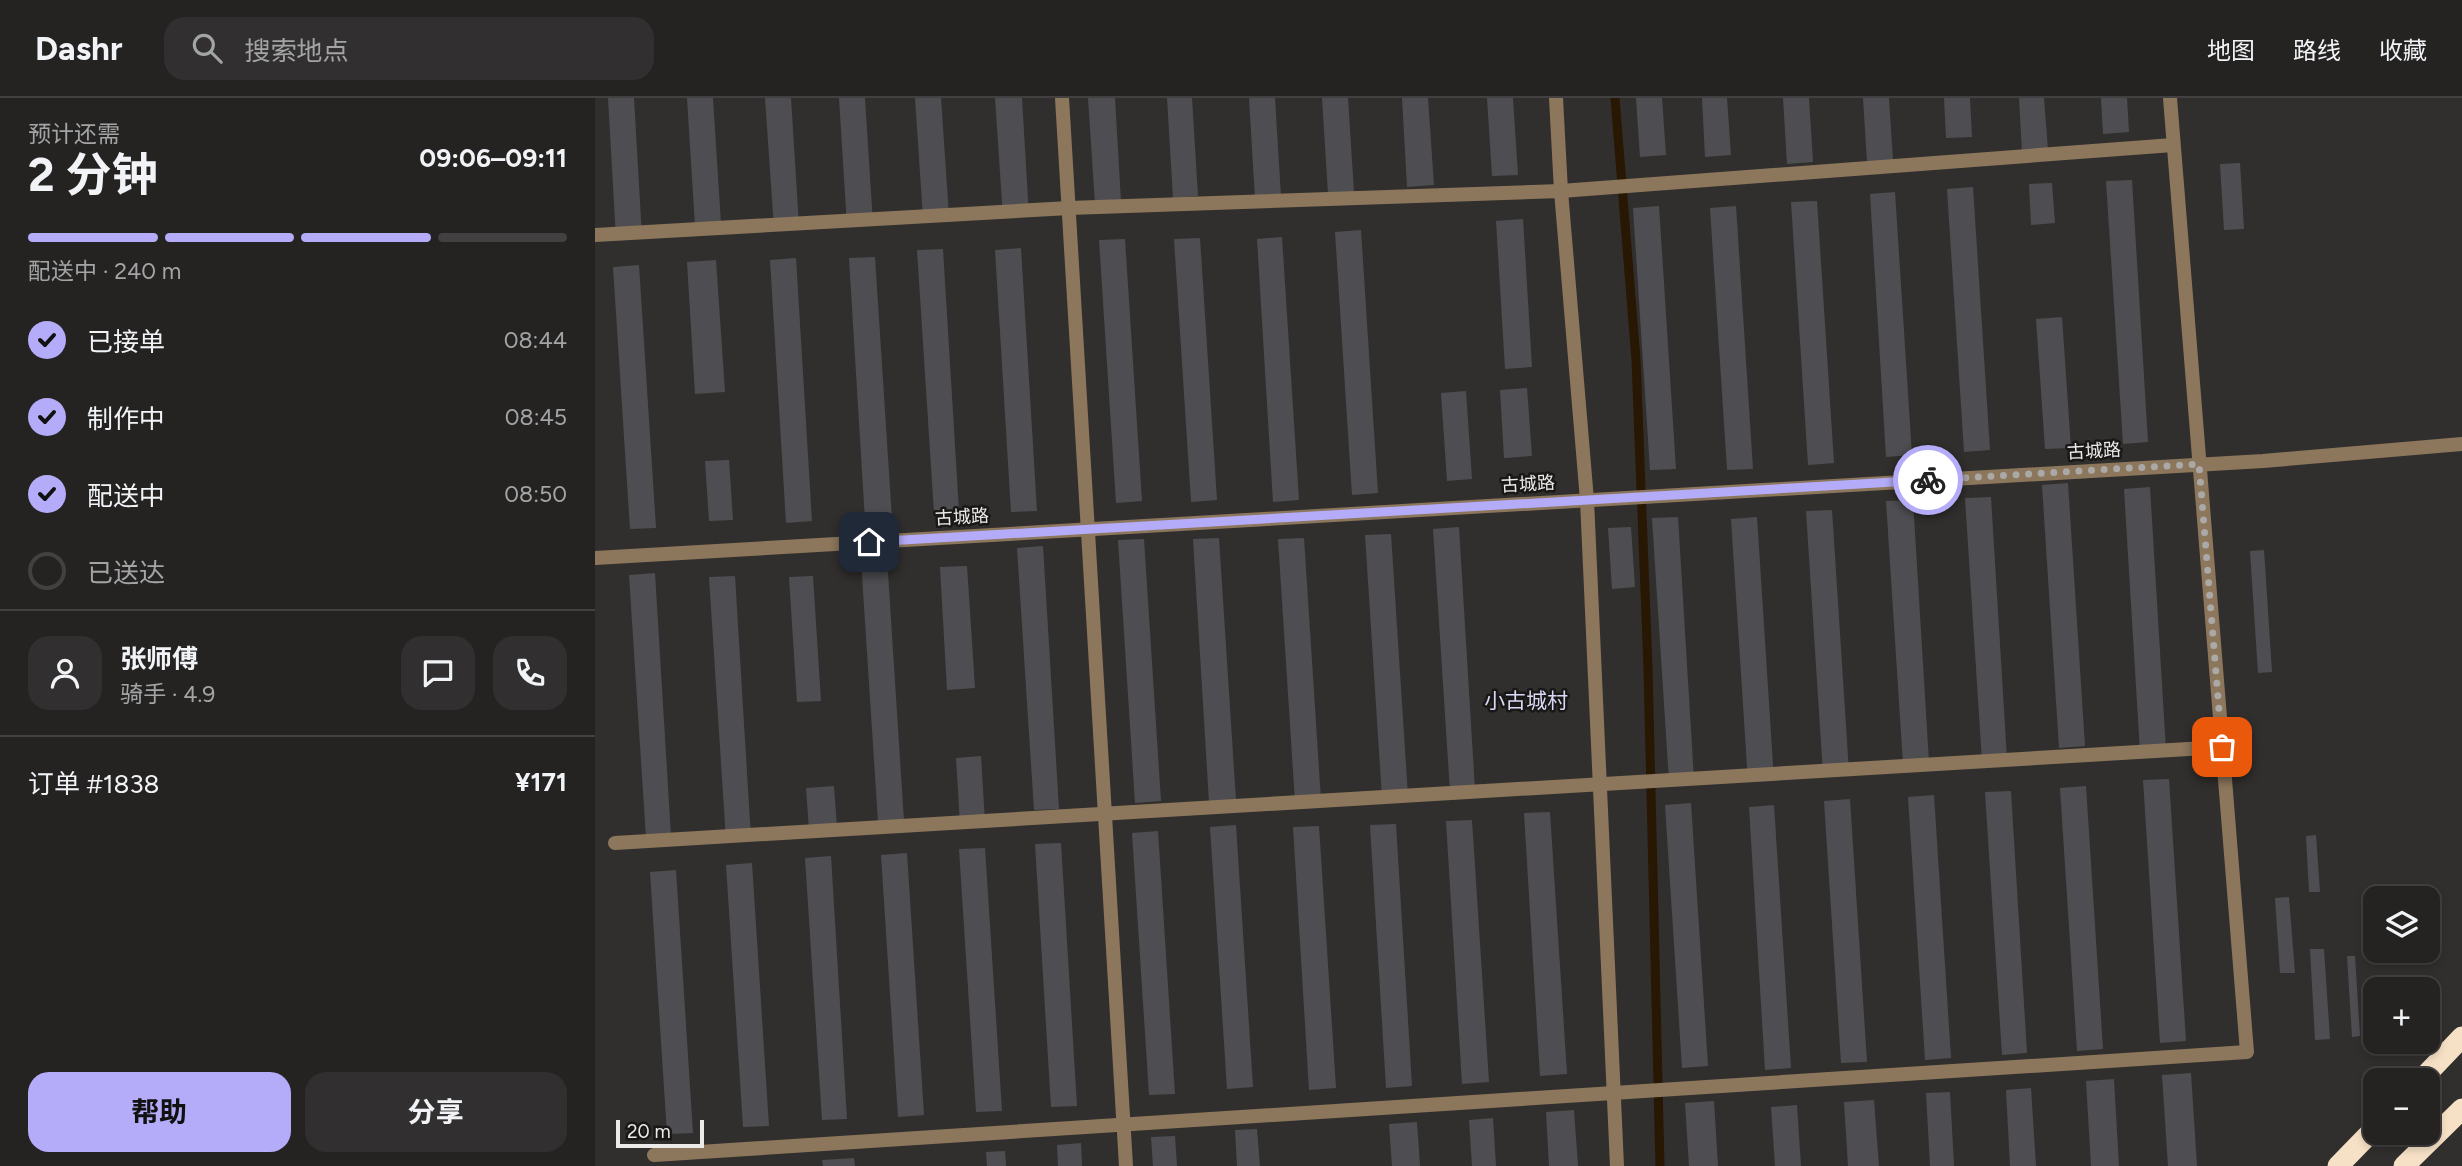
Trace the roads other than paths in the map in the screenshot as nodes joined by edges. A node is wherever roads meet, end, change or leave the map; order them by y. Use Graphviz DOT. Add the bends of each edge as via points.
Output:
graph roads {
  1 [pos="1062,98"];
  2 [pos="1556,98"];
  3 [pos="2169,98"];
  4 [pos="2173,145"];
  5 [pos="1561,191"];
  6 [pos="1069,208"];
  7 [pos="595,235"];
  8 [pos="2462,444"];
  9 [pos="2199,464"];
  10 [pos="1587,500"];
  11 [pos="1088,529"];
  12 [pos="595,558"];
  13 [pos="2222,747"];
  14 [pos="1600,784"];
  15 [pos="1105,813"];
  16 [pos="615,843"];
  17 [pos="2462,1037"];
  18 [pos="2432,1068"];
  19 [pos="1614,1093"];
  20 [pos="2462,1108"];
  21 [pos="1123,1125"];
  22 [pos="2363,1140"];
  23 [pos="655,1155"];
  24 [pos="1126,1166"];
  25 [pos="1618,1166"];
  26 [pos="2337,1166"];
  27 [pos="2404,1166"];
  1 -- 6 [label="street"];
  2 -- 5 [label="street"];
  3 -- 4 [label="street"];
  4 -- 5 [label="street"];
  4 -- 9 [label="street"];
  5 -- 6 [label="street"];
  5 -- 10 [label="street"];
  6 -- 7 [label="street"];
  6 -- 11 [label="street"];
  8 -- 9 [label="street, 古城路"];
  9 -- 10 [label="street, 古城路"];
  9 -- 13 [label="street"];
  10 -- 11 [label="street, 古城路"];
  10 -- 14 [label="street"];
  11 -- 12 [label="street, 古城路"];
  11 -- 15 [label="street"];
  13 -- 14 [label="street"];
  13 -- 19 [label="street" via="2248,1052"];
  14 -- 15 [label="street"];
  14 -- 19 [label="street"];
  15 -- 16 [label="street"];
  15 -- 21 [label="street"];
  17 -- 18 [label="highway"];
  19 -- 21 [label="street"];
  19 -- 25 [label="street"];
  20 -- 27 [label="highway"];
  21 -- 23 [label="street"];
  21 -- 24 [label="street"];
  22 -- 26 [label="highway"];
}
